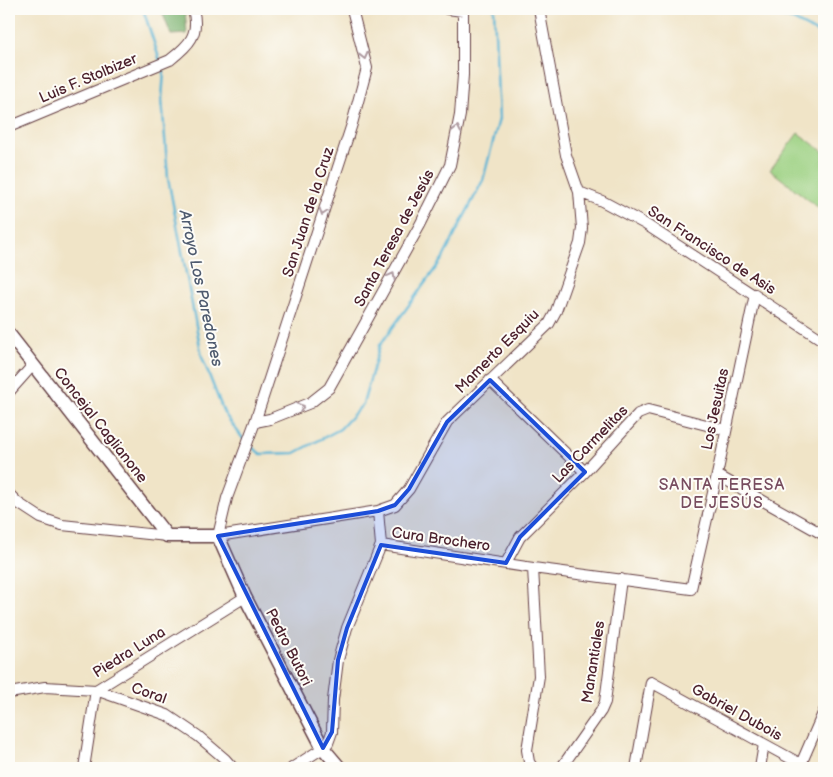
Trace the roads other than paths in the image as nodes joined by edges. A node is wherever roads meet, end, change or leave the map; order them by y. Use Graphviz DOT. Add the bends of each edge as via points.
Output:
graph roads {
  1 [pos="193,9"];
  2 [pos="352,9"];
  3 [pos="447,9"];
  4 [pos="539,9"];
  5 [pos="9,127"];
  6 [pos="579,192"];
  7 [pos="755,294"];
  8 [pos="9,334"];
  9 [pos="824,341"];
  10 [pos="33,365"];
  11 [pos="490,380"];
  12 [pos="9,392"];
  13 [pos="255,422"];
  14 [pos="726,430"];
  15 [pos="585,472"];
  16 [pos="717,475"];
  17 [pos="9,494"];
  18 [pos="378,511"];
  19 [pos="824,535"];
  20 [pos="167,536"];
  21 [pos="218,536"];
  22 [pos="381,545"];
  23 [pos="506,563"];
  24 [pos="533,568"];
  25 [pos="621,579"];
  26 [pos="691,589"];
  27 [pos="245,597"];
  28 [pos="96,690"];
  29 [pos="9,693"];
  30 [pos="824,711"];
  31 [pos="764,744"];
  32 [pos="323,748"];
  33 [pos="804,766"];
  34 [pos="84,768"];
  35 [pos="233,768"];
  36 [pos="292,768"];
  37 [pos="340,768"];
  38 [pos="533,768"];
  39 [pos="561,768"];
  40 [pos="636,768"];
  41 [pos="760,768"];
  1 -- 5 [label="street, Luis F. Stolbizer" via="196,26 192,38 170,60"];
  2 -- 13 [label="street, San Juan de la Cruz, one-way" via="367,68 352,124"];
  13 -- 3 [label="street, Santa Teresa de Jesús, one-way" via="310,403 329,388 450,165 460,115 463,11"];
  4 -- 6 [label="street, Mamerto Esquiu" via="566,155"];
  6 -- 7 [label="street, San Francisco de Asis" via="645,224"];
  6 -- 11 [label="street, Mamerto Esquiu" via="580,243 556,311 549,324"];
  7 -- 9 [label="street, San Francisco de Asis"];
  7 -- 14 [label="street, Los Jesuitas"];
  8 -- 10 [label="street, Concejal Caglianone"];
  10 -- 12 [label="street"];
  10 -- 20 [label="street, Concejal Caglianone"];
  11 -- 15 [label="street"];
  11 -- 18 [label="street, Mamerto Esquiu" via="447,422 409,489 396,505"];
  13 -- 21 [label="street, San Juan de la Cruz" via="227,498"];
  14 -- 15 [label="street, Las Carmelitas" via="648,410 638,414"];
  14 -- 16 [label="street, Los Jesuitas"];
  15 -- 23 [label="street, Las Carmelitas" via="520,536"];
  16 -- 19 [label="street"];
  16 -- 26 [label="street, Los Jesuitas"];
  17 -- 20 [label="street" via="41,518 62,525"];
  18 -- 21 [label="street, Cura Brochero"];
  18 -- 22 [label="street, Cura Brochero"];
  20 -- 21 [label="street"];
  21 -- 27 [label="street, Pedro Butori"];
  22 -- 23 [label="street, Cura Brochero"];
  22 -- 32 [label="street" via="347,628 338,660 332,732"];
  23 -- 24 [label="street, Cura Brochero"];
  24 -- 25 [label="street, Cura Brochero"];
  24 -- 38 [label="street" via="539,676 527,750"];
  25 -- 26 [label="street, Cura Brochero"];
  25 -- 39 [label="street, Manantiales" via="605,702"];
  27 -- 28 [label="street, Piedra Luna"];
  27 -- 32 [label="street, Pedro Butori"];
  28 -- 29 [label="street, Coral" via="45,687"];
  28 -- 34 [label="street, Piedra Luna"];
  28 -- 35 [label="street, Coral" via="167,715 198,736"];
  30 -- 33 [label="street"];
  31 -- 33 [label="street, Gabriel Dubois"];
  31 -- 40 [label="street, Gabriel Dubois" via="650,682"];
  31 -- 41 [label="street"];
  32 -- 36 [label="street"];
  32 -- 37 [label="street, Pedro Butori"];
}
